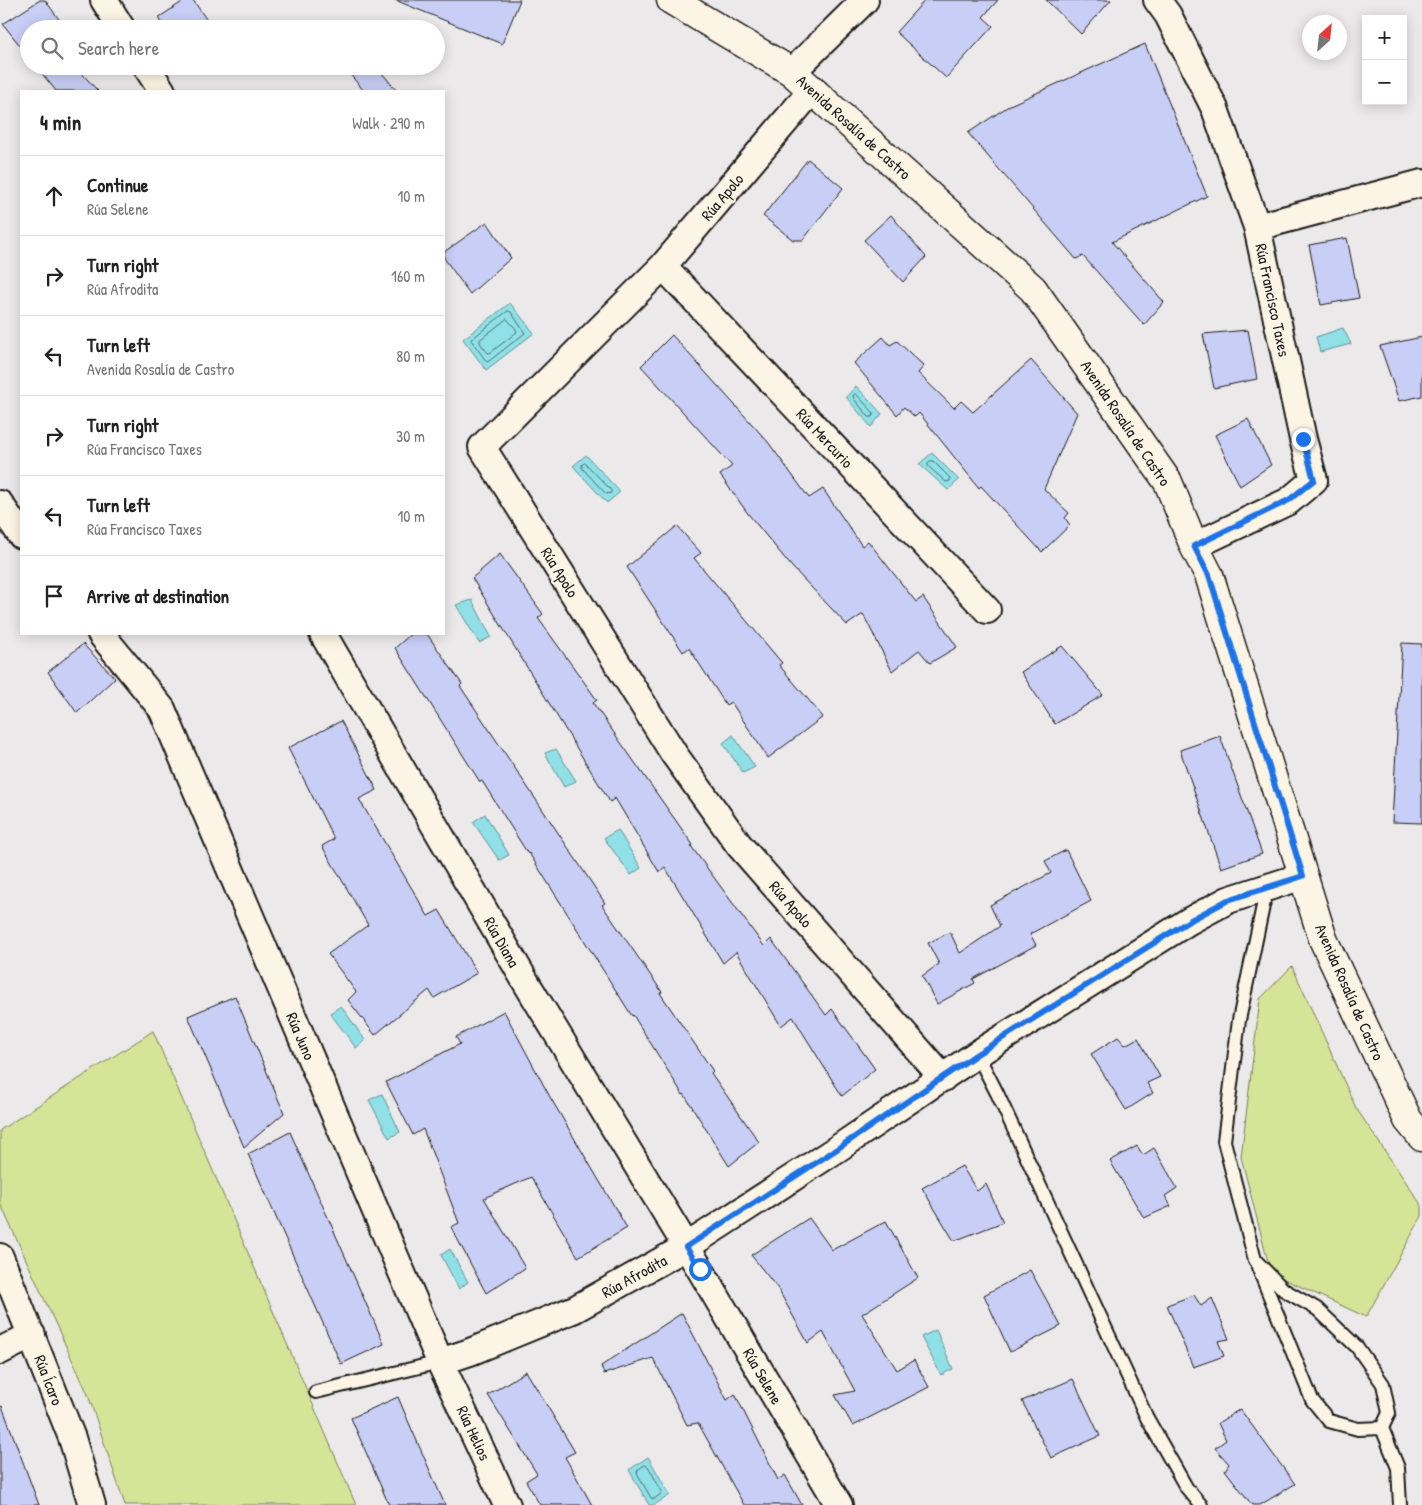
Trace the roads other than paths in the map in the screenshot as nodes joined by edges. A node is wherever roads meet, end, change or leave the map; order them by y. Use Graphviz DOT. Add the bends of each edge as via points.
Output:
graph roads {
  1 [pos="104,0"];
  2 [pos="672,0"];
  3 [pos="865,0"];
  4 [pos="1157,0"];
  5 [pos="116,20"];
  6 [pos="792,72"];
  7 [pos="152,75"];
  8 [pos="813,89"];
  9 [pos="161,90"];
  10 [pos="1422,184"];
  11 [pos="1257,227"];
  12 [pos="663,266"];
  13 [pos="0,504"];
  14 [pos="20,534"];
  15 [pos="1194,546"];
  16 [pos="986,610"];
  17 [pos="102,635"];
  18 [pos="324,635"];
  19 [pos="1303,876"];
  20 [pos="1267,887"];
  21 [pos="977,1054"];
  22 [pos="943,1078"];
  23 [pos="1417,1123"];
  24 [pos="686,1247"];
  25 [pos="0,1257"];
  26 [pos="1256,1260"];
  27 [pos="32,1335"];
  28 [pos="0,1351"];
  29 [pos="440,1362"];
  30 [pos="316,1392"];
  31 [pos="1382,1428"];
  32 [pos="92,1505"];
  33 [pos="507,1505"];
  34 [pos="839,1505"];
  35 [pos="1201,1505"];
  36 [pos="1400,1505"];
  1 -- 5 [label="street"];
  2 -- 6 [label="street, Avenida Rosalía de Castro"];
  3 -- 6 [label="street"];
  4 -- 11 [label="street, Rúa Francisco Taxes" via="1168,15 1215,109"];
  6 -- 8 [label="street, Avenida Rosalía de Castro"];
  7 -- 9 [label="street"];
  8 -- 12 [label="street, Rúa Apolo"];
  8 -- 15 [label="street, Avenida Rosalía de Castro" via="1033,289 1168,482"];
  10 -- 11 [label="street"];
  11 -- 15 [label="street, Rúa Francisco Taxes" via="1314,480 1289,500"];
  12 -- 16 [label="street, Rúa Mercurio"];
  12 -- 22 [label="street, Rúa Apolo" via="482,447 674,754 739,845"];
  13 -- 14 [label="street"];
  15 -- 19 [label="street, Avenida Rosalía de Castro" via="1209,575"];
  17 -- 29 [label="street, Rúa Juno" via="162,709"];
  18 -- 24 [label="street, Rúa Diana" via="527,984"];
  19 -- 20 [label="street, Rúa Afrodita"];
  19 -- 23 [label="street, Avenida Rosalía de Castro" via="1323,939"];
  20 -- 21 [label="street, Rúa Afrodita" via="1228,900 1189,921"];
  20 -- 26 [label="lane" via="1239,1020 1224,1141"];
  21 -- 22 [label="street, Rúa Afrodita"];
  21 -- 35 [label="lane" via="1147,1418 1186,1487"];
  22 -- 24 [label="street, Rúa Afrodita"];
  24 -- 29 [label="street, Rúa Afrodita" via="575,1309"];
  24 -- 34 [label="street, Rúa Selene"];
  25 -- 27 [label="street, Rúa Ícaro"];
  26 -- 31 [label="lane" via="1284,1290 1316,1309 1357,1347 1383,1384 1389,1413"];
  26 -- 31 [label="lane" via="1312,1400 1329,1421 1358,1429"];
  27 -- 28 [label="street"];
  27 -- 32 [label="street, Rúa Ícaro" via="72,1438"];
  29 -- 30 [label="lane"];
  29 -- 33 [label="street, Rúa Helios"];
  31 -- 36 [label="lane" via="1398,1468"];
}
